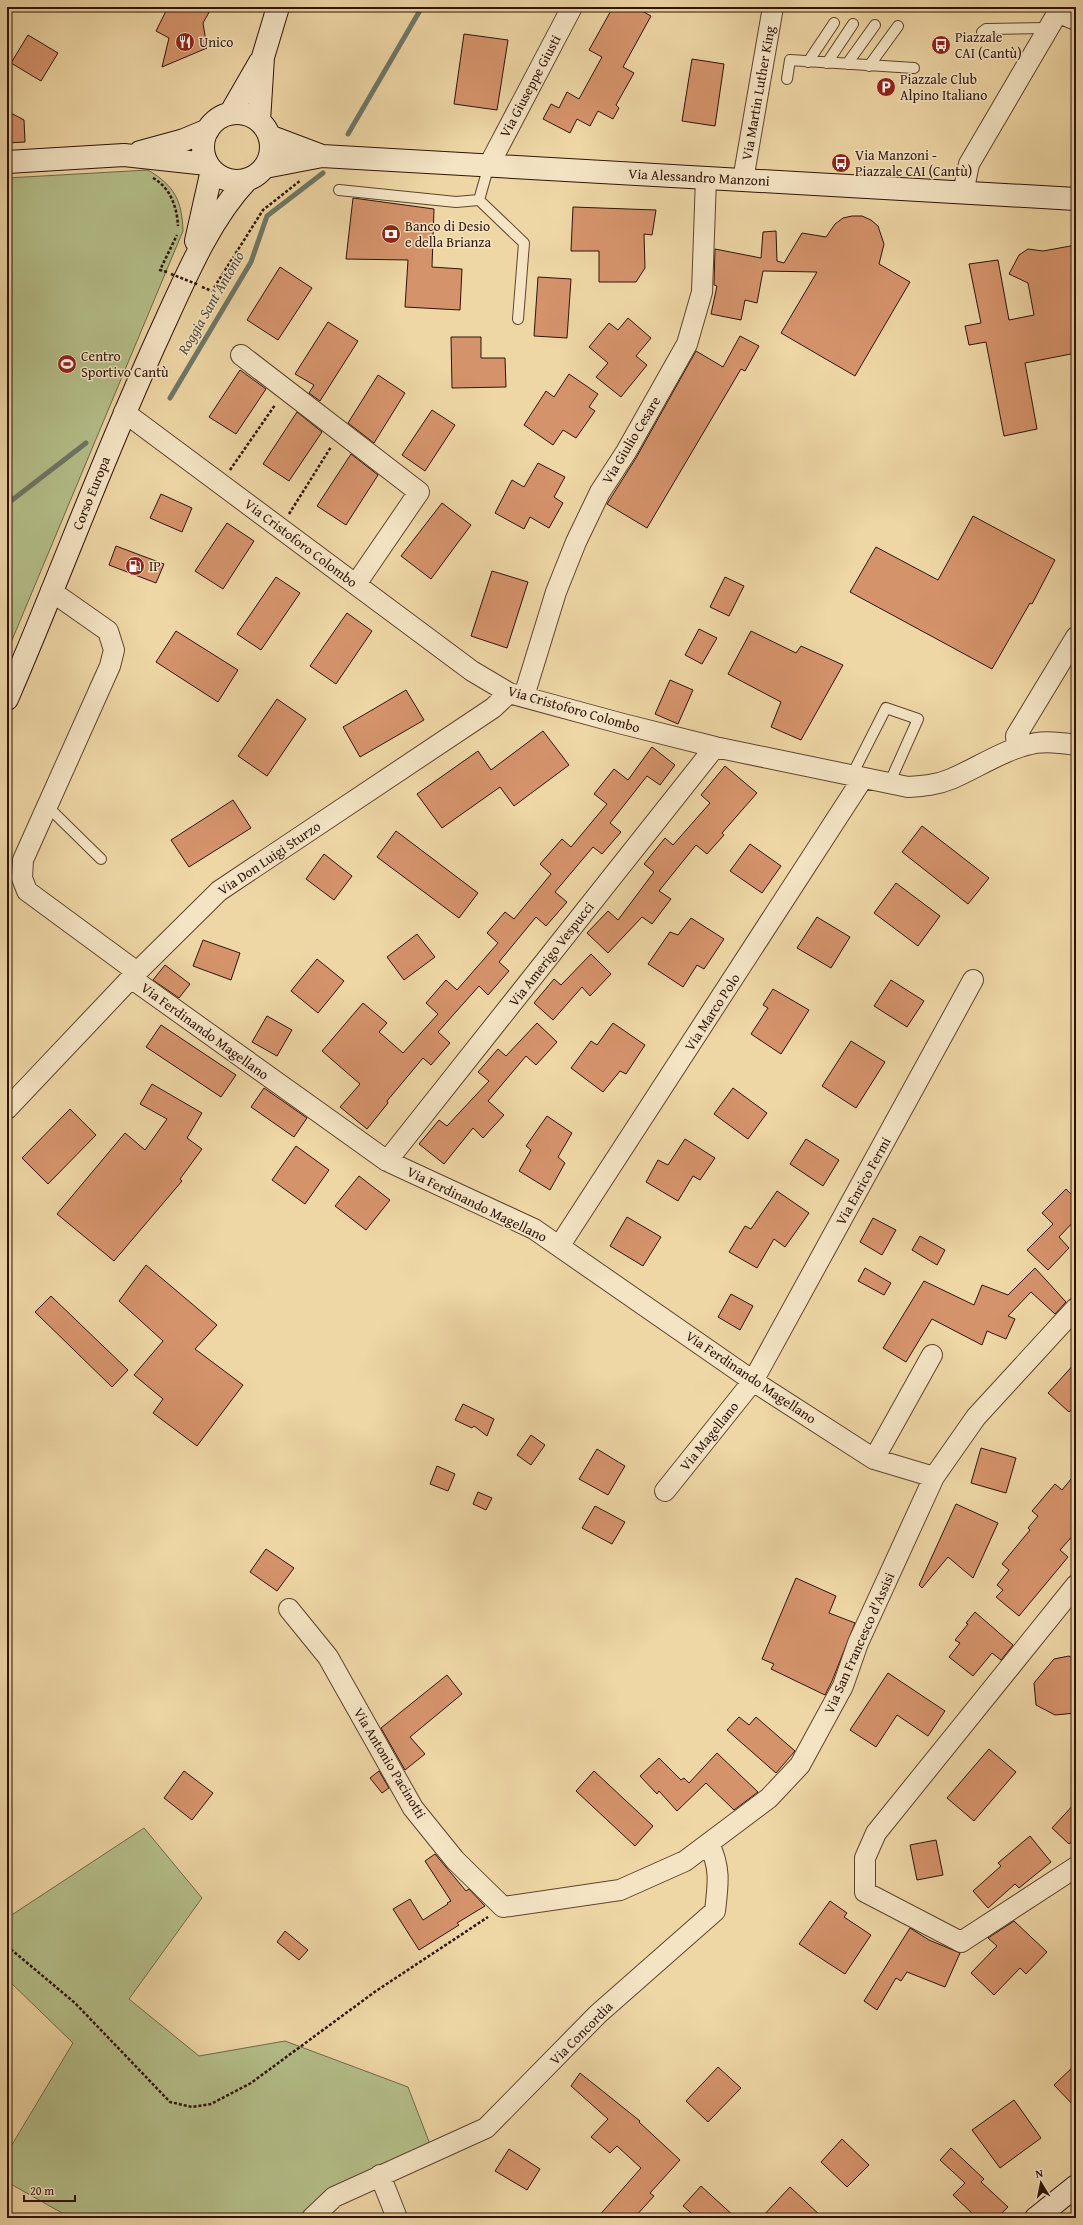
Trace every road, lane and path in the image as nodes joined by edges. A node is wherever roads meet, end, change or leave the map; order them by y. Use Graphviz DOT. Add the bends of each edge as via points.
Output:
graph roads {
  1 [pos="278,7"];
  2 [pos="572,7"];
  3 [pos="774,7"];
  4 [pos="1059,10"];
  5 [pos="1076,20"];
  6 [pos="834,23"];
  7 [pos="853,24"];
  8 [pos="875,25"];
  9 [pos="898,26"];
  10 [pos="1046,28"];
  11 [pos="982,32"];
  12 [pos="263,57"];
  13 [pos="808,62"];
  14 [pos="827,63"];
  15 [pos="847,64"];
  16 [pos="869,66"];
  17 [pos="914,68"];
  18 [pos="787,79"];
  19 [pos="230,114"];
  20 [pos="264,129"];
  21 [pos="208,130"];
  22 [pos="124,155"];
  23 [pos="322,156"];
  24 [pos="7,162"];
  25 [pos="489,165"];
  26 [pos="210,167"];
  27 [pos="265,167"];
  28 [pos="146,175"];
  29 [pos="706,178"];
  30 [pos="304,179"];
  31 [pos="247,180"];
  32 [pos="743,180"];
  33 [pos="339,190"];
  34 [pos="963,193"];
  35 [pos="1076,199"];
  36 [pos="479,200"];
  37 [pos="183,283"];
  38 [pos="518,319"];
  39 [pos="241,355"];
  40 [pos="285,389"];
  41 [pos="124,412"];
  42 [pos="341,432"];
  43 [pos="221,483"];
  44 [pos="281,528"];
  45 [pos="356,584"];
  46 [pos="51,591"];
  47 [pos="1076,637"];
  48 [pos="516,694"];
  49 [pos="7,699"];
  50 [pos="1076,745"];
  51 [pos="715,746"];
  52 [pos="1017,748"];
  53 [pos="858,777"];
  54 [pos="889,784"];
  55 [pos="47,806"];
  56 [pos="101,859"];
  57 [pos="134,975"];
  58 [pos="973,980"];
  59 [pos="7,1109"];
  60 [pos="386,1161"];
  61 [pos="560,1245"];
  62 [pos="1076,1308"];
  63 [pos="932,1355"];
  64 [pos="753,1381"];
  65 [pos="874,1459"];
  66 [pos="934,1478"];
  67 [pos="666,1491"];
  68 [pos="1076,1585"];
  69 [pos="289,1609"];
  70 [pos="710,1844"];
  71 [pos="1076,1867"];
  72 [pos="503,1907"];
  73 [pos="7,1946"];
  74 [pos="380,2175"];
  75 [pos="1076,2186"];
  76 [pos="312,2218"];
  77 [pos="397,2218"];
  78 [pos="1036,2218"];
  1 -- 12 [label="main road"];
  2 -- 25 [label="street, Via Giuseppe Giusti"];
  3 -- 32 [label="street, Via Martin Luther King"];
  4 -- 5 [label="street"];
  4 -- 10 [label="street"];
  6 -- 13 [label="lane"];
  7 -- 14 [label="lane"];
  8 -- 15 [label="lane"];
  9 -- 16 [label="lane"];
  10 -- 11 [label="lane" via="986,29"];
  10 -- 34 [label="street" via="969,164"];
  12 -- 19 [label="main road"];
  12 -- 20 [label="main road"];
  13 -- 14 [label="lane"];
  13 -- 18 [label="lane" via="790,60"];
  14 -- 15 [label="lane"];
  15 -- 16 [label="lane"];
  16 -- 17 [label="lane"];
  19 -- 20 [label="main road" via="245,114"];
  19 -- 21 [label="main road" via="219,119"];
  20 -- 23 [label="main road, Via Alessandro Manzoni"];
  20 -- 27 [label="main road" via="271,153"];
  21 -- 22 [label="main road" via="184,140"];
  21 -- 26 [label="main road" via="203,145 204,155"];
  22 -- 24 [label="main road"];
  22 -- 26 [label="main road"];
  23 -- 25 [label="main road, Via Alessandro Manzoni"];
  23 -- 27 [label="main road, Via Alessandro Manzoni"];
  25 -- 29 [label="main road, Via Alessandro Manzoni"];
  25 -- 36 [label="lane"];
  26 -- 31 [label="main road" via="227,180"];
  26 -- 37 [label="main road, Corso Europa" via="198,236"];
  27 -- 31 [label="main road"];
  28 -- 37 [label="path" via="159,182 171,197 177,211 178,231 160,270"];
  29 -- 32 [label="main road, Via Alessandro Manzoni"];
  29 -- 48 [label="street, Via Giulio Cesare" via="702,292 687,344 626,452 600,492 576,542"];
  30 -- 37 [label="path" via="263,210 212,291"];
  31 -- 37 [label="main road, Corso Europa" via="220,215"];
  32 -- 34 [label="main road, Via Alessandro Manzoni"];
  33 -- 36 [label="lane" via="456,202"];
  34 -- 35 [label="main road, Via Alessandro Manzoni"];
  36 -- 38 [label="lane" via="524,243"];
  37 -- 41 [label="main road, Corso Europa"];
  39 -- 40 [label="street"];
  40 -- 42 [label="street"];
  40 -- 43 [label="path"];
  41 -- 43 [label="street, Via Cristoforo Colombo"];
  41 -- 46 [label="main road, Corso Europa"];
  42 -- 44 [label="path"];
  42 -- 45 [label="street" via="419,492"];
  43 -- 44 [label="street, Via Cristoforo Colombo"];
  44 -- 45 [label="street, Via Cristoforo Colombo"];
  45 -- 48 [label="street, Via Cristoforo Colombo" via="472,671"];
  46 -- 49 [label="main road, Corso Europa"];
  46 -- 55 [label="street, Via Ferdinando Magellano" via="108,631 114,650 110,666"];
  47 -- 52 [label="street" via="1016,736"];
  48 -- 51 [label="street, Via Cristoforo Colombo"];
  48 -- 57 [label="street, Via Don Luigi Sturzo" via="219,891"];
  50 -- 52 [label="street, Via Cristoforo Colombo" via="1059,742 1036,743"];
  51 -- 53 [label="street, Via Cristoforo Colombo"];
  51 -- 60 [label="street, Via Amerigo Vespucci"];
  52 -- 54 [label="street, Via Cristoforo Colombo" via="949,780 926,786"];
  53 -- 54 [label="street, Via Cristoforo Colombo"];
  53 -- 54 [label="lane" via="886,708 918,719"];
  53 -- 61 [label="street, Via Marco Polo"];
  55 -- 56 [label="lane"];
  55 -- 57 [label="street, Via Ferdinando Magellano" via="23,860 22,878 27,890"];
  57 -- 59 [label="street, Via Don Luigi Sturzo"];
  57 -- 60 [label="street, Via Ferdinando Magellano"];
  58 -- 64 [label="street, Via Enrico Fermi"];
  60 -- 61 [label="street, Via Ferdinando Magellano" via="534,1229"];
  61 -- 64 [label="street, Via Ferdinando Magellano"];
  62 -- 66 [label="street, Via San Francesco d'Assisi" via="976,1417"];
  63 -- 65 [label="street"];
  64 -- 65 [label="street, Via Ferdinando Magellano"];
  64 -- 67 [label="street, Via Magellano"];
  65 -- 66 [label="street, Via Ferdinando Magellano"];
  66 -- 70 [label="street, Via San Francesco d'Assisi" via="858,1643 843,1686 800,1765 769,1798"];
  68 -- 71 [label="street" via="876,1833 865,1858 865,1892 961,1942"];
  69 -- 72 [label="street, Via Antonio Pacinotti" via="328,1657 413,1808 455,1860"];
  70 -- 72 [label="street, Via San Francesco d'Assisi" via="685,1861 620,1890"];
  70 -- 74 [label="street, Via Concordia" via="716,1858 718,1879 715,1911 598,2014 486,2128"];
  72 -- 73 [label="path" via="376,1991 251,2083 211,2104 192,2107 170,2102 75,2002"];
  74 -- 76 [label="street, Via Concordia" via="334,2197"];
  74 -- 77 [label="street"];
  75 -- 78 [label="main road"];
}
